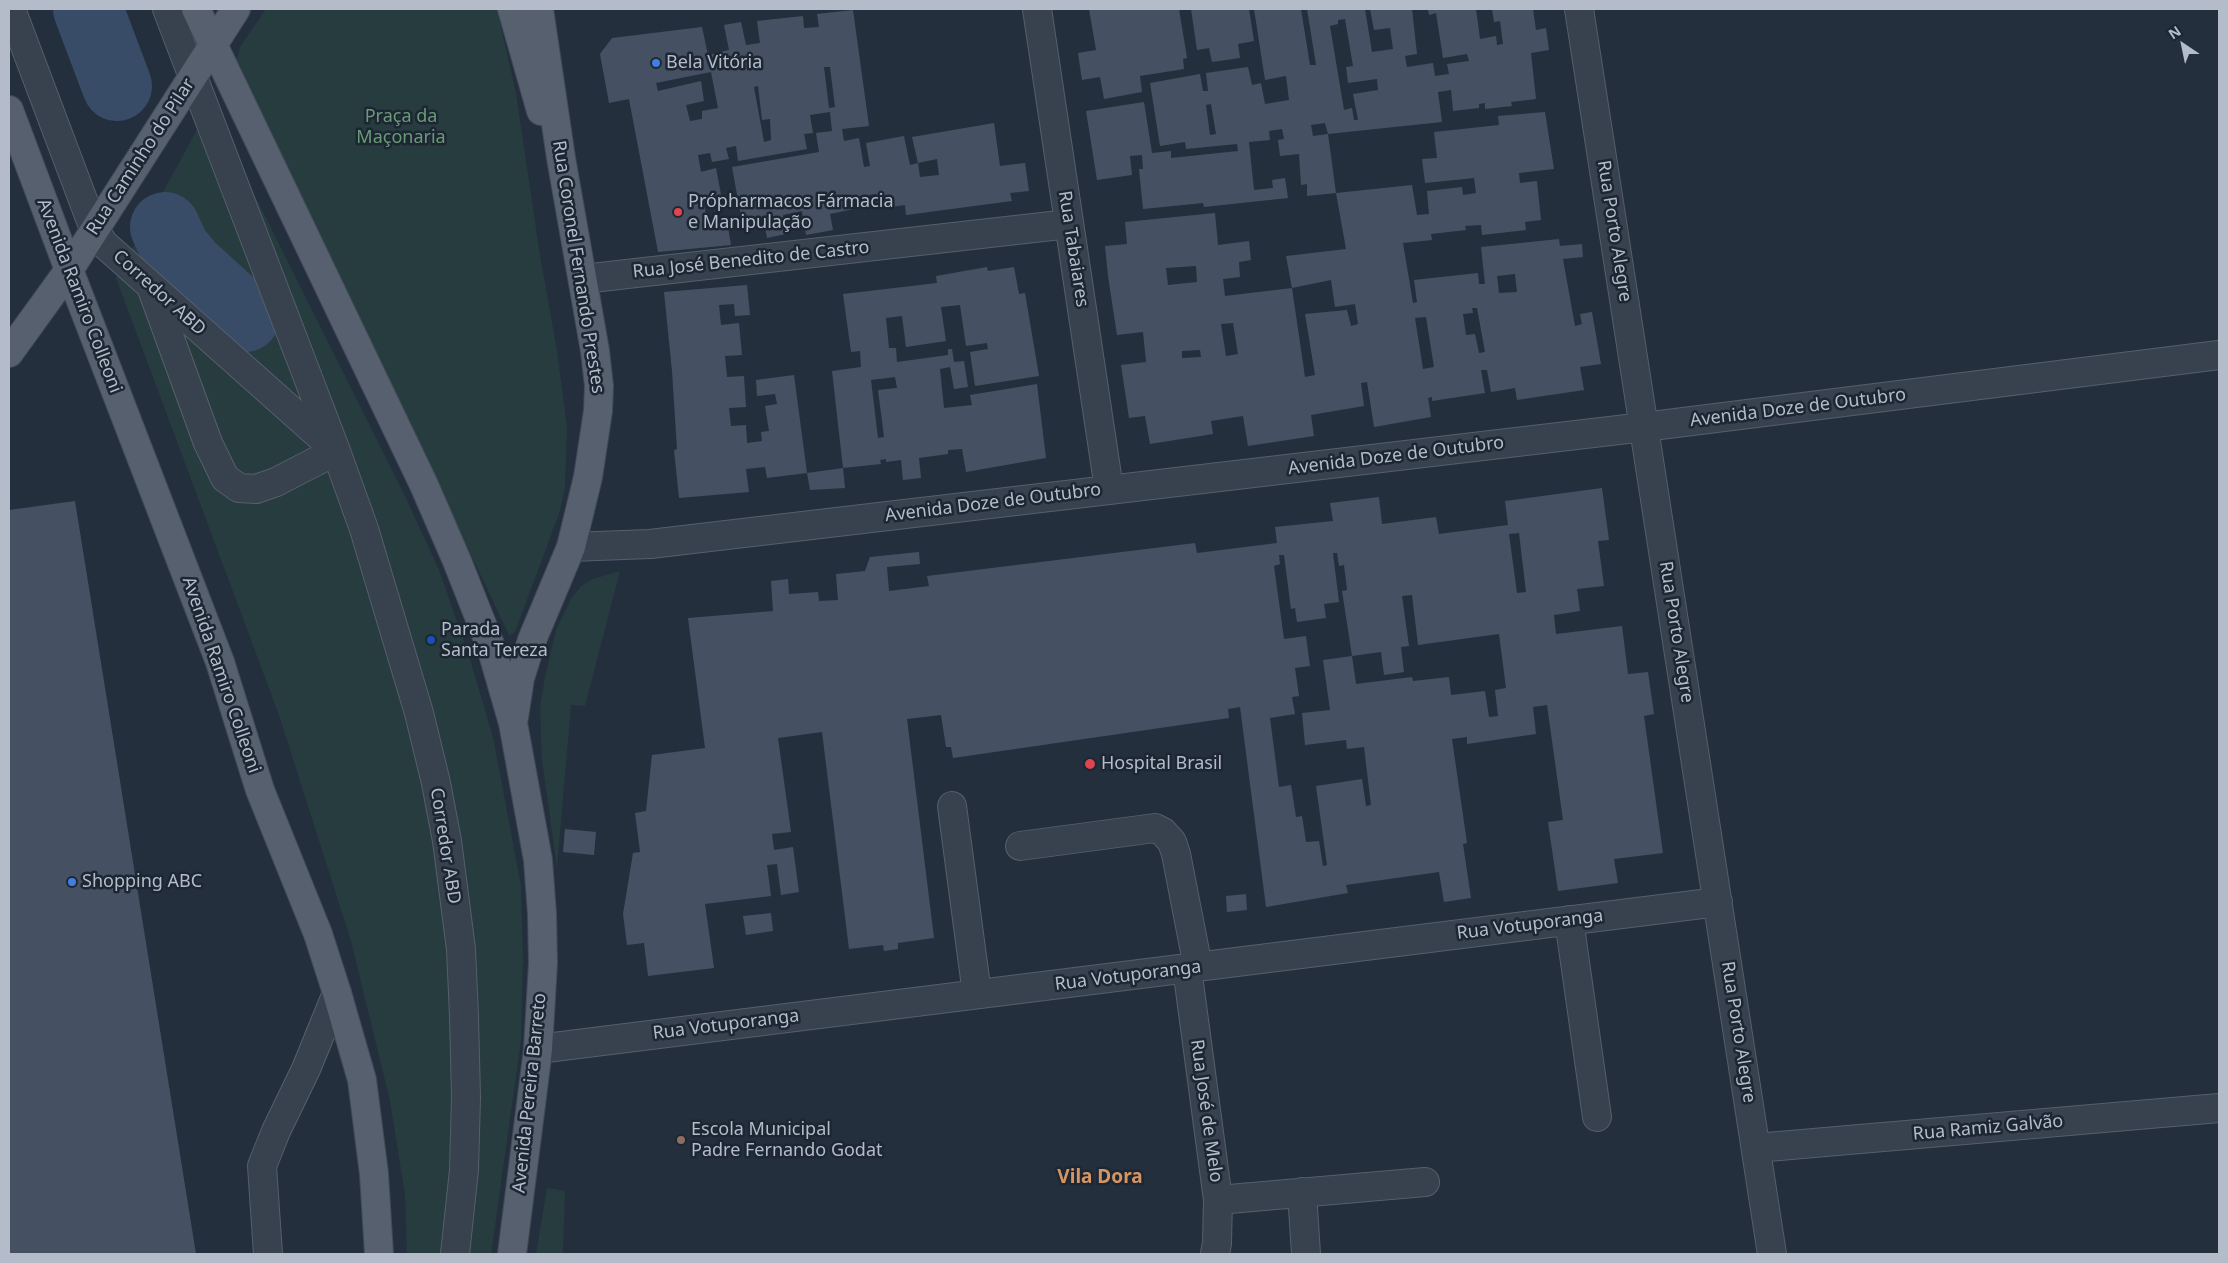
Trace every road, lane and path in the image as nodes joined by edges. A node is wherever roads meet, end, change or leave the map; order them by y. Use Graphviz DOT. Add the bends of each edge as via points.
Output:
graph roads {
  1 [pos="11,9"];
  2 [pos="167,9"];
  3 [pos="196,9"];
  4 [pos="236,9"];
  5 [pos="512,9"];
  6 [pos="539,9"];
  7 [pos="1037,9"];
  8 [pos="1579,9"];
  9 [pos="213,45"];
  10 [pos="192,78"];
  11 [pos="9,110"];
  12 [pos="15,139"];
  13 [pos="562,158"];
  14 [pos="1069,224"];
  15 [pos="94,230"];
  16 [pos="68,270"];
  17 [pos="583,279"];
  18 [pos="151,287"];
  19 [pos="9,353"];
  20 [pos="2219,355"];
  21 [pos="1644,427"];
  22 [pos="336,451"];
  23 [pos="1109,489"];
  24 [pos="571,547"];
  25 [pos="513,723"];
  26 [pos="952,806"];
  27 [pos="1020,846"];
  28 [pos="1718,902"];
  29 [pos="1569,920"];
  30 [pos="1192,968"];
  31 [pos="337,993"];
  32 [pos="977,994"];
  33 [pos="538,1049"];
  34 [pos="2219,1108"];
  35 [pos="1597,1117"];
  36 [pos="1756,1148"];
  37 [pos="1425,1182"];
  38 [pos="1302,1192"];
  39 [pos="1218,1200"];
  40 [pos="268,1254"];
  41 [pos="379,1254"];
  42 [pos="455,1254"];
  43 [pos="512,1254"];
  44 [pos="1215,1254"];
  45 [pos="1306,1254"];
  46 [pos="1772,1254"];
  1 -- 15 [label="street, Corredor ABD"];
  2 -- 10 [label="street, Corredor ABD"];
  3 -- 9 [label="main road"];
  4 -- 9 [label="main road, Rua Caminho do Pilar"];
  5 -- 13 [label="main road" via="539,106"];
  6 -- 13 [label="main road, Rua Coronel Fernando Prestes"];
  7 -- 14 [label="street, Rua Tabaiares"];
  8 -- 21 [label="street, Rua Porto Alegre"];
  9 -- 10 [label="main road, Rua Caminho do Pilar"];
  9 -- 25 [label="main road" via="428,493 491,647"];
  10 -- 15 [label="main road, Rua Caminho do Pilar"];
  10 -- 22 [label="street, Corredor ABD"];
  11 -- 12 [label="main road, Avenida Ramiro Colleoni"];
  12 -- 16 [label="main road, Avenida Ramiro Colleoni"];
  13 -- 17 [label="main road, Rua Coronel Fernando Prestes"];
  14 -- 17 [label="street, Rua José Benedito de Castro"];
  14 -- 23 [label="street, Rua Tabaiares"];
  15 -- 16 [label="main road, Rua Caminho do Pilar"];
  15 -- 18 [label="street, Corredor ABD" via="104,244"];
  16 -- 19 [label="main road, Rua Caminho do Pilar"];
  16 -- 31 [label="main road, Avenida Ramiro Colleoni" via="220,662 260,790 318,934"];
  17 -- 24 [label="main road, Rua Coronel Fernando Prestes" via="598,378 598,411 588,477"];
  18 -- 22 [label="street, Corredor ABD"];
  18 -- 22 [label="street" via="208,443 225,478 239,488 256,489"];
  20 -- 21 [label="street, Avenida Doze de Outubro"];
  21 -- 23 [label="street, Avenida Doze de Outubro"];
  21 -- 28 [label="street, Rua Porto Alegre"];
  22 -- 42 [label="street, Corredor ABD" via="364,529 419,713 446,840 461,949 465,1043 464,1170"];
  23 -- 24 [label="street, Avenida Doze de Outubro" via="650,544"];
  24 -- 25 [label="main road, Rua Coronel Fernando Prestes" via="532,640 520,678"];
  25 -- 33 [label="main road, Avenida Pereira Barreto" via="538,860 543,963"];
  26 -- 32 [label="street"];
  27 -- 30 [label="street, Rua José de Melo" via="1155,828 1164,832 1176,854"];
  28 -- 29 [label="street, Rua Votuporanga"];
  28 -- 36 [label="street, Rua Porto Alegre"];
  29 -- 30 [label="street, Rua Votuporanga"];
  29 -- 35 [label="street"];
  30 -- 32 [label="street, Rua Votuporanga"];
  30 -- 39 [label="street, Rua José de Melo"];
  31 -- 40 [label="street" via="262,1166"];
  31 -- 41 [label="main road, Avenida Ramiro Colleoni" via="362,1080 374,1174"];
  32 -- 33 [label="street, Rua Votuporanga"];
  33 -- 43 [label="main road, Avenida Pereira Barreto"];
  34 -- 36 [label="street, Rua Ramiz Galvão"];
  36 -- 46 [label="street, Rua Porto Alegre"];
  37 -- 38 [label="street"];
  38 -- 39 [label="street"];
  38 -- 45 [label="street"];
  39 -- 44 [label="street, Rua José de Melo"];
}
